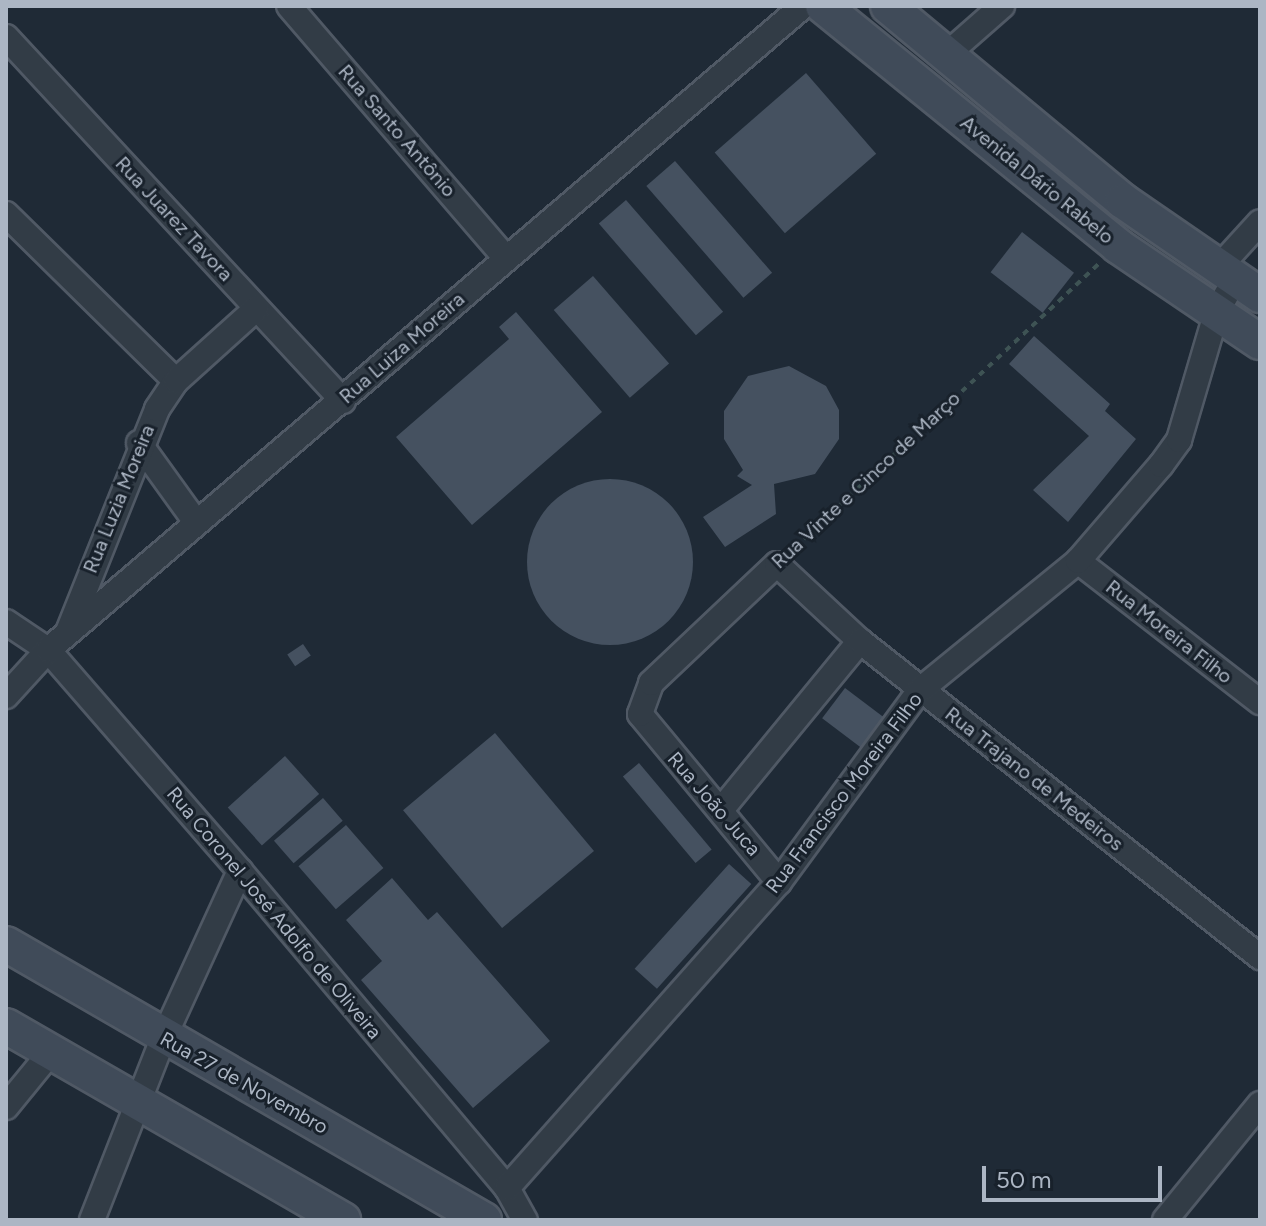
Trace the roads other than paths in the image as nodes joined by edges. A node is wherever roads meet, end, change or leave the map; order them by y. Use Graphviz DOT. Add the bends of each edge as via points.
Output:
graph roads {
  1 [pos="289,6"];
  2 [pos="803,6"];
  3 [pos="823,6"];
  4 [pos="888,6"];
  5 [pos="1002,6"];
  6 [pos="6,37"];
  7 [pos="945,56"];
  8 [pos="6,214"];
  9 [pos="1260,222"];
  10 [pos="505,257"];
  11 [pos="1239,280"];
  12 [pos="256,309"];
  13 [pos="1217,311"];
  14 [pos="1260,342"];
  15 [pos="176,381"];
  16 [pos="343,401"];
  17 [pos="139,443"];
  18 [pos="196,522"];
  19 [pos="1078,561"];
  20 [pos="777,564"];
  21 [pos="6,622"];
  22 [pos="67,633"];
  23 [pos="860,641"];
  24 [pos="48,650"];
  25 [pos="920,690"];
  26 [pos="6,696"];
  27 [pos="1260,702"];
  28 [pos="647,727"];
  29 [pos="721,810"];
  30 [pos="240,871"];
  31 [pos="779,882"];
  32 [pos="6,944"];
  33 [pos="1260,957"];
  34 [pos="6,1026"];
  35 [pos="163,1039"];
  36 [pos="51,1052"];
  37 [pos="138,1102"];
  38 [pos="1260,1104"];
  39 [pos="6,1107"];
  40 [pos="507,1188"];
  41 [pos="92,1220"];
  42 [pos="343,1220"];
  43 [pos="484,1220"];
  44 [pos="525,1220"];
  45 [pos="1165,1220"];
  1 -- 10 [label="street, Rua Santo Antônio"];
  2 -- 10 [label="street, Rua Luiza Moreira"];
  3 -- 13 [label="main road, Avenida Dário Rabelo" via="1118,246"];
  4 -- 7 [label="main road, Avenida Dário Rabelo"];
  5 -- 7 [label="street"];
  6 -- 12 [label="street, Rua Juarez Tavora"];
  7 -- 11 [label="main road, Avenida Dário Rabelo" via="1123,201"];
  8 -- 15 [label="street"];
  9 -- 11 [label="street, Rua Francisco Moreira Filho"];
  10 -- 16 [label="street, Rua Luiza Moreira"];
  11 -- 13 [label="street, Rua Francisco Moreira Filho"];
  12 -- 15 [label="street, Rua Luzia Moreira"];
  12 -- 16 [label="street, Rua Juarez Tavora"];
  13 -- 14 [label="main road, Avenida Dário Rabelo"];
  13 -- 19 [label="street, Rua Francisco Moreira Filho" via="1179,440"];
  15 -- 17 [label="street, Rua Luzia Moreira"];
  16 -- 18 [label="street, Rua Luiza Moreira"];
  17 -- 18 [label="street"];
  17 -- 22 [label="street, Rua Luzia Moreira"];
  18 -- 22 [label="street, Rua Luiza Moreira"];
  19 -- 25 [label="street, Rua Francisco Moreira Filho"];
  19 -- 27 [label="street, Rua Moreira Filho"];
  20 -- 23 [label="street, Rua Trajano de Medeiros"];
  20 -- 28 [label="street, Rua Vinte e Cinco de Março" via="651,683 641,698"];
  21 -- 24 [label="street, Rua Coronel José Adolfo de Oliveira"];
  22 -- 24 [label="street, Rua Luiza Moreira"];
  23 -- 25 [label="street, Rua Trajano de Medeiros"];
  23 -- 29 [label="street"];
  24 -- 26 [label="street, Rua Luiza Moreira"];
  24 -- 30 [label="street, Rua Coronel José Adolfo de Oliveira"];
  25 -- 31 [label="street, Rua Francisco Moreira Filho"];
  25 -- 33 [label="street, Rua Trajano de Medeiros"];
  28 -- 29 [label="street, Rua João Juca"];
  29 -- 31 [label="street, Rua João Juca"];
  30 -- 35 [label="street"];
  30 -- 40 [label="street, Rua Coronel José Adolfo de Oliveira"];
  31 -- 40 [label="street, Rua Francisco Moreira Filho"];
  32 -- 35 [label="main road, Rua 27 de Novembro"];
  34 -- 36 [label="main road"];
  35 -- 37 [label="street"];
  35 -- 43 [label="main road, Rua 27 de Novembro"];
  36 -- 37 [label="main road"];
  36 -- 39 [label="street"];
  37 -- 41 [label="street"];
  37 -- 42 [label="main road"];
  38 -- 45 [label="street"];
  40 -- 44 [label="street, Rua Coronel José Adolfo de Oliveira"];
}
